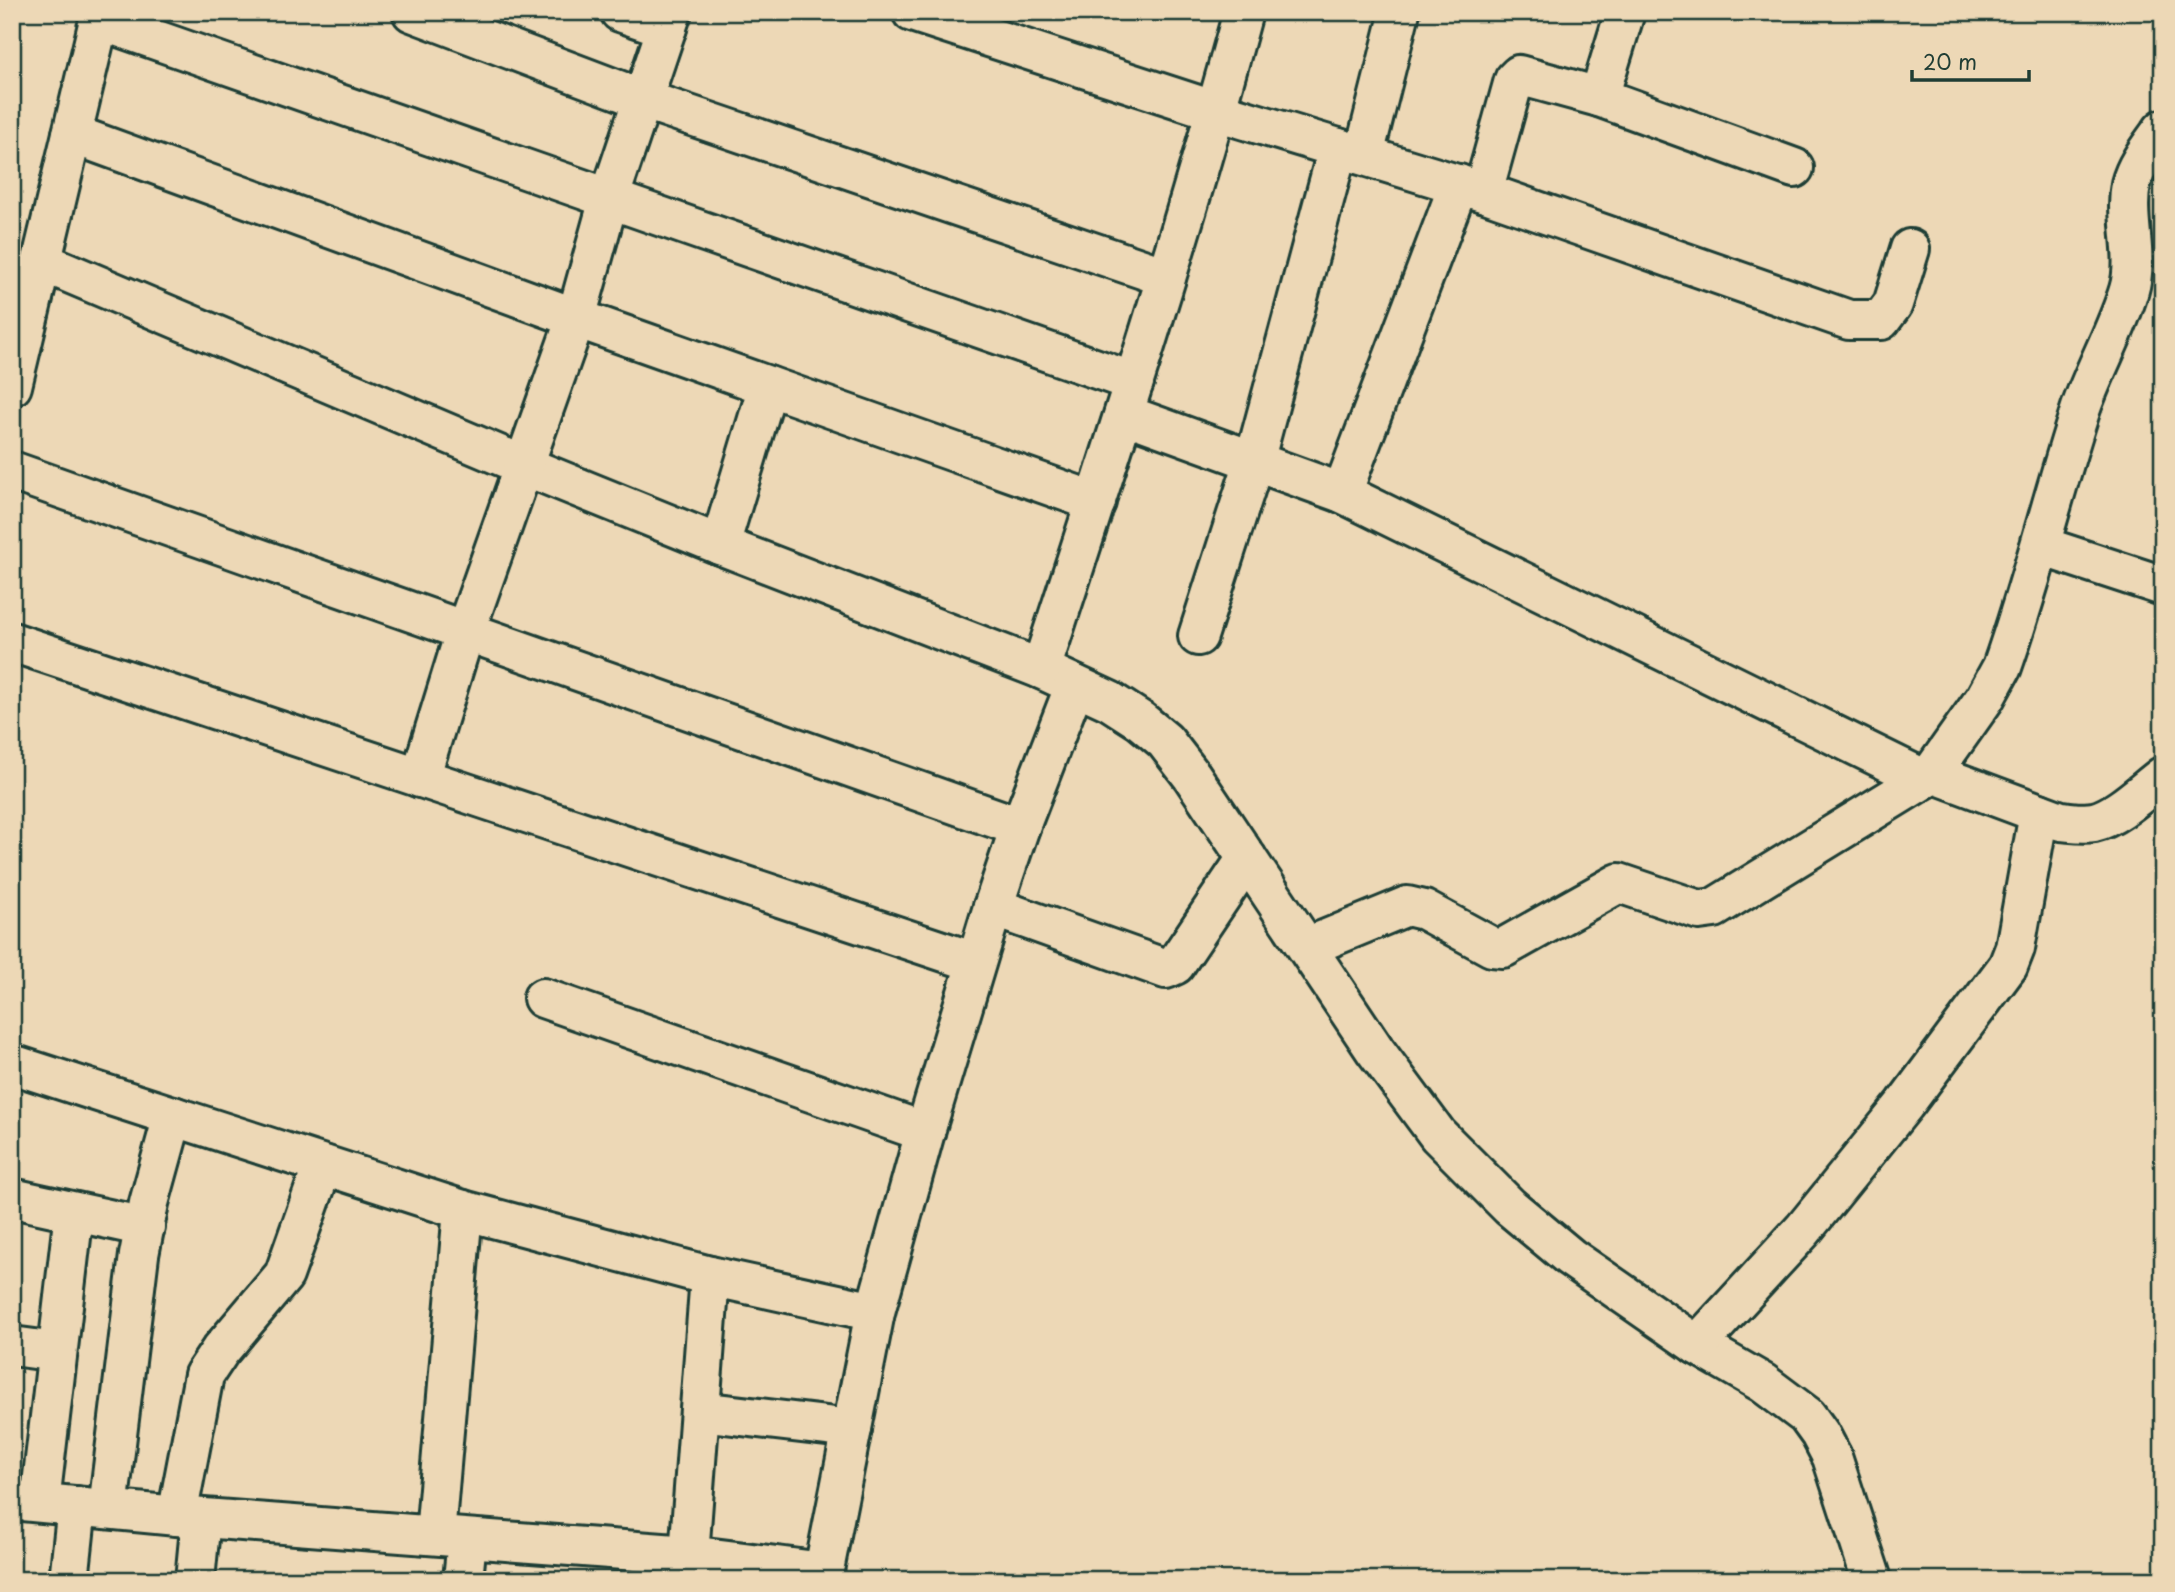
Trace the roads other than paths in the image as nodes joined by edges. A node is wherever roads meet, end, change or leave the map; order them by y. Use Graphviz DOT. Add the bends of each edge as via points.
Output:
graph roads {
  1 [pos="412,12"];
  2 [pos="620,12"];
  3 [pos="912,12"];
  4 [pos="1243,12"];
  5 [pos="1400,12"];
  6 [pos="1625,12"];
  7 [pos="100,16"];
  8 [pos="669,20"];
  9 [pos="1599,97"];
  10 [pos="642,99"];
  11 [pos="1216,111"];
  12 [pos="2163,129"];
  13 [pos="72,134"];
  14 [pos="1351,151"];
  15 [pos="1794,168"];
  16 [pos="1471,188"];
  17 [pos="609,199"];
  18 [pos="1910,249"];
  19 [pos="43,262"];
  20 [pos="1166,278"];
  21 [pos="576,318"];
  22 [pos="12,386"];
  23 [pos="768,386"];
  24 [pos="1129,398"];
  25 [pos="1254,462"];
  26 [pos="525,466"];
  27 [pos="12,471"];
  28 [pos="1342,493"];
  29 [pos="1096,502"];
  30 [pos="720,545"];
  31 [pos="2041,546"];
  32 [pos="2163,586"];
  33 [pos="465,632"];
  34 [pos="1198,636"];
  35 [pos="12,642"];
  36 [pos="1041,669"];
  37 [pos="1075,685"];
  38 [pos="1928,776"];
  39 [pos="2163,776"];
  40 [pos="420,778"];
  41 [pos="2039,813"];
  42 [pos="1020,827"];
  43 [pos="1247,858"];
  44 [pos="993,907"];
  45 [pos="1307,947"];
  46 [pos="975,962"];
  47 [pos="543,998"];
  48 [pos="12,1064"];
  49 [pos="173,1116"];
  50 [pos="925,1132"];
  51 [pos="323,1165"];
  52 [pos="12,1198"];
  53 [pos="463,1210"];
  54 [pos="74,1212"];
  55 [pos="145,1227"];
  56 [pos="710,1276"];
  57 [pos="875,1312"];
  58 [pos="12,1346"];
  59 [pos="57,1352"];
  60 [pos="1710,1352"];
  61 [pos="700,1411"];
  62 [pos="852,1429"];
  63 [pos="59,1504"];
  64 [pos="189,1517"];
  65 [pos="451,1537"];
  66 [pos="689,1555"];
  67 [pos="585,1564"];
  68 [pos="822,1576"];
  69 [pos="69,1580"];
  70 [pos="195,1580"];
  71 [pos="463,1580"];
  72 [pos="1872,1580"];
  1 -- 10 [label="street"];
  2 -- 8 [label="street"];
  3 -- 11 [label="street"];
  4 -- 11 [label="street"];
  5 -- 14 [label="street"];
  6 -- 9 [label="street"];
  7 -- 13 [label="street"];
  7 -- 17 [label="street"];
  8 -- 10 [label="street"];
  9 -- 15 [label="street"];
  9 -- 16 [label="street" via="1516,76"];
  10 -- 17 [label="street"];
  10 -- 20 [label="street"];
  11 -- 14 [label="street"];
  11 -- 20 [label="street"];
  12 -- 31 [label="street" via="2132,181 2132,279 2082,407"];
  13 -- 19 [label="street"];
  13 -- 21 [label="street"];
  14 -- 16 [label="street"];
  14 -- 25 [label="street"];
  16 -- 18 [label="street" via="1849,320 1881,320 1893,304"];
  16 -- 28 [label="street"];
  17 -- 21 [label="street"];
  17 -- 24 [label="street"];
  19 -- 22 [label="street"];
  19 -- 26 [label="street"];
  20 -- 24 [label="street"];
  21 -- 23 [label="street"];
  21 -- 26 [label="street"];
  23 -- 29 [label="street"];
  23 -- 30 [label="street"];
  24 -- 25 [label="street"];
  24 -- 29 [label="street"];
  25 -- 28 [label="street"];
  25 -- 34 [label="street"];
  26 -- 30 [label="street"];
  26 -- 33 [label="street"];
  27 -- 33 [label="street"];
  28 -- 38 [label="street"];
  29 -- 36 [label="street"];
  30 -- 36 [label="street"];
  31 -- 32 [label="street"];
  31 -- 38 [label="street" via="1994,685"];
  33 -- 40 [label="street"];
  33 -- 42 [label="street"];
  35 -- 40 [label="street"];
  36 -- 37 [label="street"];
  37 -- 42 [label="street"];
  37 -- 43 [label="street" via="1110,701 1166,741"];
  38 -- 41 [label="street"];
  38 -- 45 [label="street" via="1714,908 1699,910 1619,883 1503,948 1492,947 1423,909 1407,906"];
  39 -- 41 [label="street" via="2096,822 2080,824"];
  40 -- 46 [label="street"];
  41 -- 60 [label="street" via="2008,966"];
  42 -- 44 [label="street"];
  43 -- 44 [label="street" via="1175,965 1166,969"];
  43 -- 45 [label="street"];
  44 -- 46 [label="street"];
  45 -- 60 [label="street" via="1375,1051 1438,1135 1510,1207 1570,1256"];
  46 -- 50 [label="street"];
  47 -- 50 [label="street"];
  48 -- 49 [label="street"];
  49 -- 51 [label="street"];
  49 -- 55 [label="street"];
  50 -- 57 [label="street"];
  51 -- 53 [label="street"];
  51 -- 64 [label="street" via="284,1275 204,1375"];
  52 -- 54 [label="street"];
  53 -- 56 [label="street"];
  53 -- 65 [label="street"];
  54 -- 55 [label="street"];
  54 -- 59 [label="street"];
  55 -- 63 [label="street" via="138,1268"];
  56 -- 57 [label="street"];
  56 -- 61 [label="street"];
  57 -- 62 [label="street"];
  58 -- 59 [label="street"];
  59 -- 63 [label="street"];
  60 -- 72 [label="street" via="1763,1383 1807,1416 1820,1434 1832,1457"];
  61 -- 62 [label="street"];
  61 -- 66 [label="street"];
  62 -- 68 [label="street"];
  63 -- 64 [label="street"];
  63 -- 69 [label="street"];
  64 -- 65 [label="street"];
  64 -- 70 [label="street"];
  65 -- 67 [label="street"];
  65 -- 71 [label="street"];
  66 -- 67 [label="street"];
  66 -- 68 [label="street"];
}
